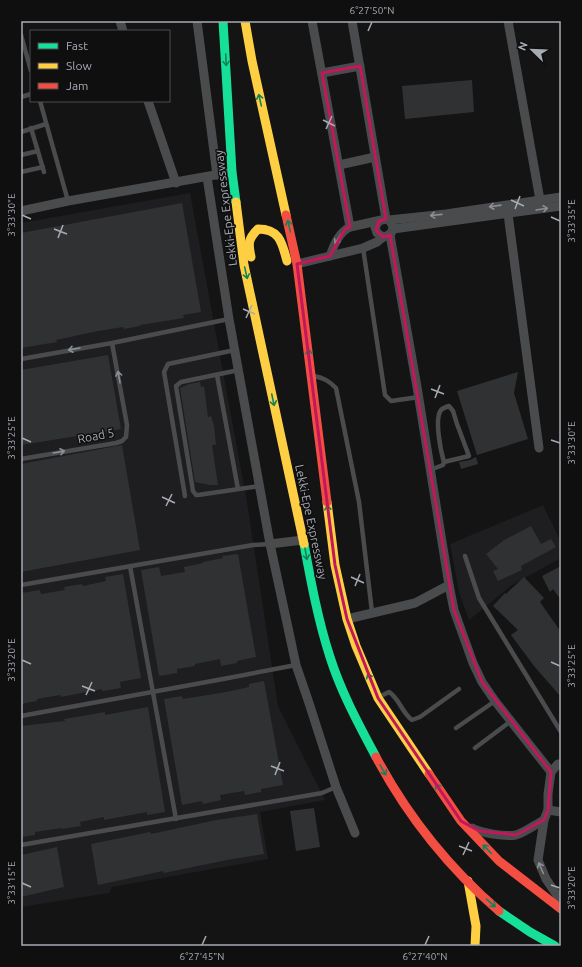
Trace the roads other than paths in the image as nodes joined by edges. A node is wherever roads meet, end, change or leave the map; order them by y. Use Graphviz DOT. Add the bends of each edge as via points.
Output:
graph roads {
  1 [pos="197,21"];
  2 [pos="223,21"];
  3 [pos="245,21"];
  4 [pos="312,21"];
  5 [pos="352,21"];
  6 [pos="508,21"];
  7 [pos="21,35"];
  8 [pos="360,66"];
  9 [pos="30,67"];
  10 [pos="322,73"];
  11 [pos="40,102"];
  12 [pos="148,102"];
  13 [pos="46,124"];
  14 [pos="31,128"];
  15 [pos="21,132"];
  16 [pos="38,151"];
  17 [pos="21,155"];
  18 [pos="375,157"];
  19 [pos="339,165"];
  20 [pos="21,172"];
  21 [pos="232,172"];
  22 [pos="217,175"];
  23 [pos="207,176"];
  24 [pos="176,183"];
  25 [pos="561,197"];
  26 [pos="540,200"];
  27 [pos="68,201"];
  28 [pos="561,206"];
  29 [pos="21,211"];
  30 [pos="508,214"];
  31 [pos="384,220"];
  32 [pos="350,227"];
  33 [pos="388,234"];
  34 [pos="364,248"];
  35 [pos="330,256"];
  36 [pos="297,264"];
  37 [pos="229,319"];
  38 [pos="261,342"];
  39 [pos="112,343"];
  40 [pos="235,350"];
  41 [pos="21,359"];
  42 [pos="239,370"];
  43 [pos="217,375"];
  44 [pos="311,376"];
  45 [pos="419,397"];
  46 [pos="539,448"];
  47 [pos="21,459"];
  48 [pos="444,462"];
  49 [pos="323,470"];
  50 [pos="430,470"];
  51 [pos="260,486"];
  52 [pos="238,489"];
  53 [pos="185,496"];
  54 [pos="303,540"];
  55 [pos="270,544"];
  56 [pos="465,556"];
  57 [pos="130,566"];
  58 [pos="21,585"];
  59 [pos="449,585"];
  60 [pos="372,612"];
  61 [pos="347,619"];
  62 [pos="296,665"];
  63 [pos="459,689"];
  64 [pos="153,692"];
  65 [pos="378,698"];
  66 [pos="495,701"];
  67 [pos="21,716"];
  68 [pos="511,721"];
  69 [pos="456,728"];
  70 [pos="561,732"];
  71 [pos="475,748"];
  72 [pos="559,762"];
  73 [pos="551,772"];
  74 [pos="336,787"];
  75 [pos="548,810"];
  76 [pos="561,812"];
  77 [pos="176,819"];
  78 [pos="544,820"];
  79 [pos="461,821"];
  80 [pos="356,832"];
  81 [pos="21,845"];
  82 [pos="468,881"];
  83 [pos="561,901"];
  84 [pos="561,908"];
  85 [pos="475,946"];
  86 [pos="555,946"];
  1 -- 22 [label="street"];
  2 -- 21 [label="main road, Lekki-Epe Expressway, one-way"];
  36 -- 3 [label="main road, Lekki-Epe Expressway, one-way"];
  4 -- 10 [label="street"];
  5 -- 8 [label="street"];
  6 -- 26 [label="street"];
  7 -- 9 [label="lane"];
  8 -- 10 [label="street"];
  8 -- 18 [label="street"];
  10 -- 19 [label="street"];
  11 -- 13 [label="lane"];
  12 -- 24 [label="street"];
  13 -- 14 [label="lane"];
  13 -- 27 [label="lane"];
  14 -- 15 [label="lane"];
  14 -- 16 [label="lane"];
  16 -- 17 [label="lane"];
  16 -- 20 [label="lane" via="44,169"];
  18 -- 19 [label="street"];
  18 -- 31 [label="street"];
  19 -- 32 [label="street"];
  21 -- 22 [label="street"];
  21 -- 38 [label="main road, Lekki-Epe Expressway, one-way" via="244,265"];
  22 -- 23 [label="street"];
  23 -- 24 [label="street"];
  23 -- 37 [label="street"];
  24 -- 27 [label="street"];
  25 -- 26 [label="street"];
  26 -- 31 [label="street, one-way"];
  27 -- 29 [label="street"];
  30 -- 28 [label="street, one-way"];
  30 -- 33 [label="street"];
  30 -- 46 [label="street"];
  31 -- 32 [label="street"];
  31 -- 33 [label="street" via="393,226"];
  31 -- 33 [label="street" via="375,226 376,230 377,233"];
  32 -- 35 [label="street, one-way" via="339,237"];
  33 -- 34 [label="street"];
  33 -- 45 [label="street"];
  34 -- 35 [label="street"];
  34 -- 45 [label="lane" via="385,395 391,401"];
  35 -- 36 [label="street"];
  44 -- 36 [label="main road, Lekki-Epe Expressway, one-way"];
  37 -- 39 [label="lane"];
  37 -- 40 [label="street"];
  38 -- 49 [label="main road" via="261,316 249,248 250,237 258,229 266,228 275,232 282,241 291,272 310,440"];
  38 -- 54 [label="main road, Lekki-Epe Expressway, one-way"];
  39 -- 41 [label="lane, one-way"];
  47 -- 39 [label="lane, Road 5, one-way" via="116,443 126,437 127,425"];
  40 -- 42 [label="street"];
  40 -- 53 [label="lane" via="168,364 164,372"];
  42 -- 43 [label="lane"];
  42 -- 51 [label="street"];
  43 -- 52 [label="lane"];
  43 -- 52 [label="lane" via="181,382 176,386 193,491 198,495"];
  44 -- 49 [label="main road, Lekki-Epe Expressway"];
  44 -- 60 [label="lane" via="323,378 336,388 359,502"];
  45 -- 50 [label="street"];
  48 -- 48 [label="lane" via="469,456 449,406 441,409 438,414 438,433"];
  48 -- 50 [label="lane" via="444,465"];
  61 -- 49 [label="main road, Lekki-Epe Expressway, one-way" via="335,565"];
  50 -- 59 [label="street"];
  51 -- 52 [label="lane"];
  51 -- 55 [label="street"];
  54 -- 55 [label="street"];
  54 -- 82 [label="main road, Lekki-Epe Expressway, one-way" via="319,620 336,673 355,718 392,786 411,814 444,857"];
  55 -- 57 [label="lane"];
  55 -- 62 [label="street"];
  56 -- 70 [label="lane" via="479,598"];
  57 -- 58 [label="lane"];
  57 -- 64 [label="lane"];
  59 -- 60 [label="street" via="415,603"];
  59 -- 66 [label="street" via="454,610 473,663"];
  60 -- 61 [label="street"];
  65 -- 61 [label="main road, Lekki-Epe Expressway, one-way"];
  62 -- 64 [label="lane"];
  62 -- 74 [label="street"];
  63 -- 65 [label="lane" via="412,720 406,716 389,692"];
  64 -- 67 [label="lane"];
  64 -- 77 [label="lane"];
  79 -- 65 [label="main road, Lekki-Epe Expressway, one-way"];
  66 -- 68 [label="street"];
  66 -- 69 [label="lane"];
  68 -- 71 [label="lane"];
  68 -- 73 [label="street"];
  72 -- 73 [label="street"];
  73 -- 75 [label="street"];
  74 -- 77 [label="lane" via="322,793"];
  74 -- 80 [label="street"];
  75 -- 76 [label="street"];
  75 -- 78 [label="street"];
  77 -- 81 [label="lane"];
  78 -- 79 [label="street" via="516,835 479,831"];
  83 -- 78 [label="street, one-way" via="546,879 538,860"];
  84 -- 79 [label="main road, Lekki-Epe Expressway, one-way" via="499,861"];
  82 -- 85 [label="main road" via="476,926"];
  82 -- 86 [label="main road, Lekki-Epe Expressway, one-way" via="503,914"];
}
